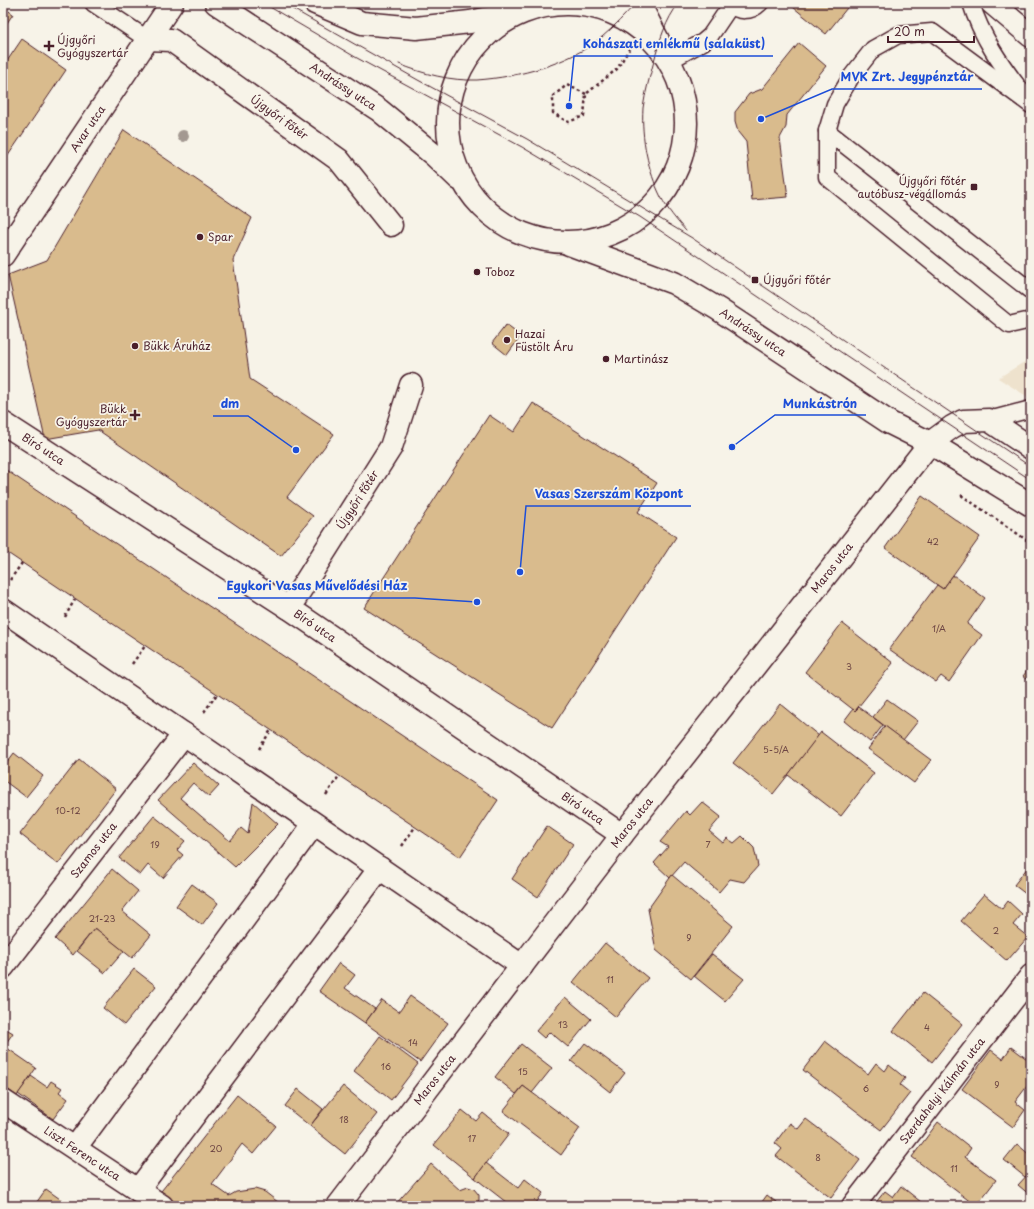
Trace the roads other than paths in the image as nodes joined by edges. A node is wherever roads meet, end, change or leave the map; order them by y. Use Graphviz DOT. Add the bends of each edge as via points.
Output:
graph roads {
  1 [pos="93,3"];
  2 [pos="172,3"];
  3 [pos="216,3"];
  4 [pos="315,3"];
  5 [pos="639,3"];
  6 [pos="760,3"];
  7 [pos="971,3"];
  8 [pos="992,3"];
  9 [pos="730,4"];
  10 [pos="528,7"];
  11 [pos="1031,36"];
  12 [pos="147,39"];
  13 [pos="669,61"];
  14 [pos="1031,105"];
  15 [pos="828,131"];
  16 [pos="462,182"];
  17 [pos="391,225"];
  18 [pos="566,243"];
  19 [pos="3,255"];
  20 [pos="1031,292"];
  21 [pos="1031,320"];
  22 [pos="411,385"];
  23 [pos="1031,410"];
  24 [pos="989,420"];
  25 [pos="3,423"];
  26 [pos="930,443"];
  27 [pos="1031,448"];
  28 [pos="1031,505"];
  29 [pos="289,608"];
  30 [pos="3,610"];
  31 [pos="184,734"];
  32 [pos="314,824"];
  33 [pos="622,835"];
  34 [pos="380,868"];
  35 [pos="522,966"];
  36 [pos="3,967"];
  37 [pos="1031,976"];
  38 [pos="3,1101"];
  39 [pos="75,1148"];
  40 [pos="138,1190"];
  41 [pos="162,1206"];
  42 [pos="338,1206"];
  43 [pos="853,1206"];
  1 -- 12 [label="lane"];
  2 -- 12 [label="street, Avar utca"];
  3 -- 16 [label="street, Andrássy utca" via="379,110 434,155"];
  4 -- 10 [label="street" via="362,23 416,28 470,22"];
  5 -- 13 [label="street"];
  6 -- 9 [label="lane" via="747,10 738,9"];
  7 -- 14 [label="lane" via="975,17 1000,64"];
  8 -- 11 [label="street"];
  9 -- 13 [label="lane" via="710,36"];
  10 -- 13 [label="street" via="581,4 603,9 623,17 642,30"];
  10 -- 16 [label="street" via="502,22 482,38 467,57 455,79 450,97 449,147"];
  12 -- 17 [label="street, Újgyőri főtér" via="171,40 339,160"];
  12 -- 19 [label="street, Avar utca"];
  13 -- 18 [label="street" via="684,96 687,127 682,158 672,180 661,198 640,217 601,238"];
  14 -- 15 [label="lane" via="932,32 898,35 873,49 851,77 835,104"];
  15 -- 20 [label="lane"];
  15 -- 21 [label="lane" via="827,177 1009,325"];
  16 -- 18 [label="street" via="482,208 508,227 536,239"];
  18 -- 26 [label="street, Andrássy utca" via="674,283 718,309 890,423"];
  22 -- 29 [label="street, Újgyőri főtér" via="391,447"];
  23 -- 24 [label="lane"];
  24 -- 26 [label="street" via="963,421"];
  24 -- 27 [label="street"];
  25 -- 29 [label="street, Bíró utca"];
  26 -- 28 [label="street, Andrássy utca"];
  26 -- 33 [label="street, Maros utca"];
  29 -- 33 [label="street, Bíró utca"];
  30 -- 31 [label="street"];
  31 -- 32 [label="street"];
  31 -- 36 [label="street, Szamos utca"];
  32 -- 34 [label="street"];
  32 -- 39 [label="street"];
  33 -- 35 [label="street, Maros utca"];
  34 -- 35 [label="street"];
  34 -- 40 [label="street"];
  35 -- 42 [label="street, Maros utca"];
  37 -- 43 [label="street, Szerdahelyi Kálmán utca"];
  38 -- 39 [label="street, Liszt Ferenc utca"];
  39 -- 40 [label="street, Liszt Ferenc utca"];
  40 -- 41 [label="street, Liszt Ferenc utca"];
}
